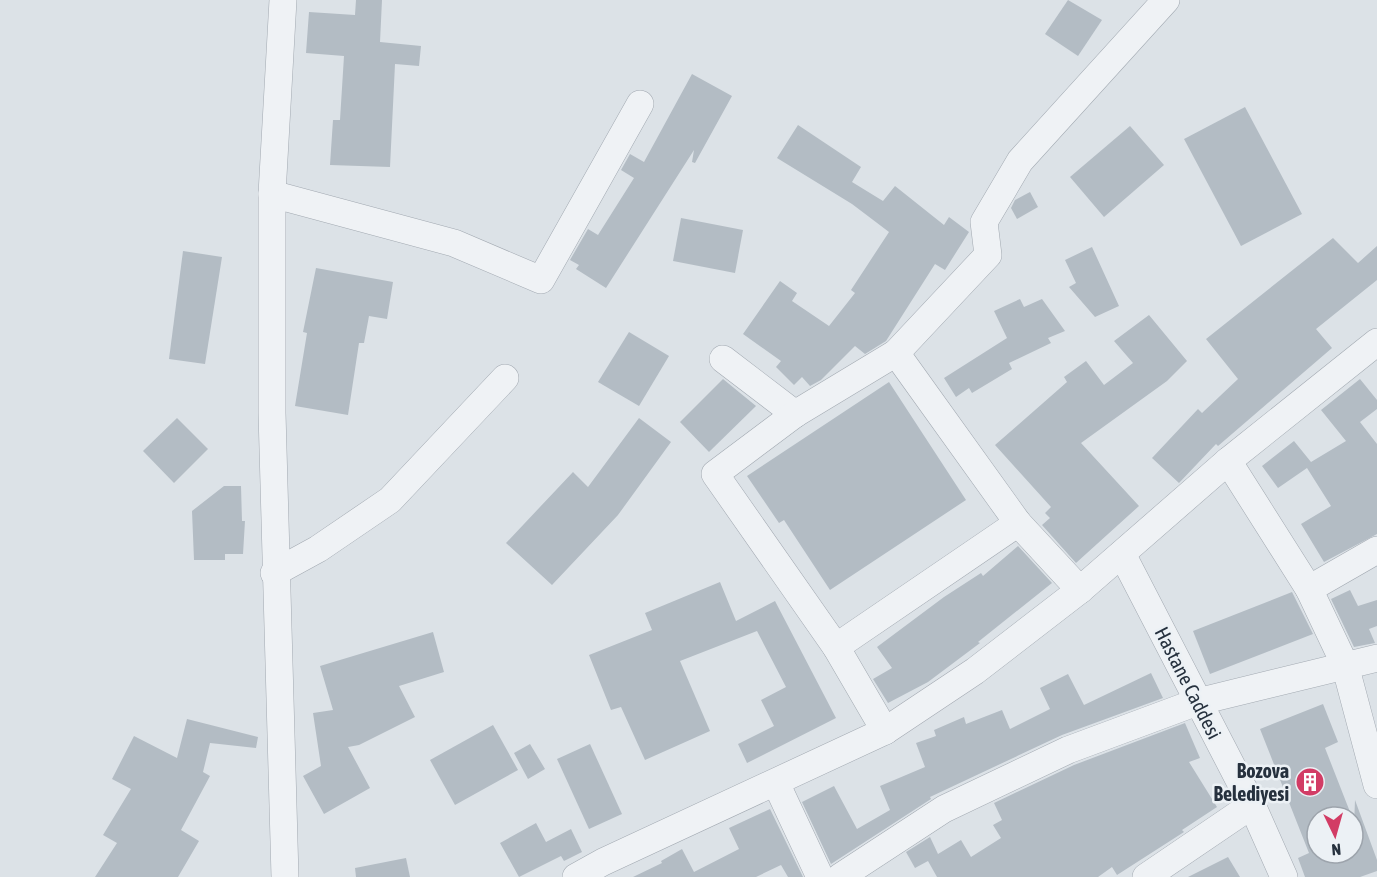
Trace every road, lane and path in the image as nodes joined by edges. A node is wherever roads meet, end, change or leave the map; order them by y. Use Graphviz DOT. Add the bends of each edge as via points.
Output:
graph roads {
  1 [pos="283,0"];
  2 [pos="1166,0"];
  3 [pos="640,104"];
  4 [pos="272,194"];
  5 [pos="1377,342"];
  6 [pos="896,353"];
  7 [pos="723,358"];
  8 [pos="505,378"];
  9 [pos="795,414"];
  10 [pos="1228,461"];
  11 [pos="1018,523"];
  12 [pos="1377,550"];
  13 [pos="1122,555"];
  14 [pos="274,573"];
  15 [pos="1309,589"];
  16 [pos="1080,590"];
  17 [pos="836,647"];
  18 [pos="1377,658"];
  19 [pos="1345,665"];
  20 [pos="1197,702"];
  21 [pos="885,731"];
  22 [pos="776,783"];
  23 [pos="1377,785"];
  24 [pos="1252,805"];
  25 [pos="608,869"];
  26 [pos="285,877"];
  27 [pos="576,877"];
  28 [pos="820,877"];
  29 [pos="840,877"];
  30 [pos="1146,877"];
  31 [pos="1284,877"];
  1 -- 4 [label="street"];
  2 -- 6 [label="street" via="1020,161 984,222 988,255"];
  3 -- 4 [label="street" via="541,280 454,243"];
  4 -- 14 [label="street"];
  5 -- 10 [label="street"];
  6 -- 9 [label="street"];
  6 -- 11 [label="street"];
  7 -- 9 [label="street"];
  8 -- 14 [label="street" via="390,500 318,549"];
  9 -- 17 [label="street" via="715,474"];
  10 -- 13 [label="street"];
  10 -- 15 [label="street"];
  11 -- 16 [label="street"];
  11 -- 17 [label="street"];
  12 -- 15 [label="street"];
  13 -- 16 [label="street"];
  13 -- 20 [label="street, Hastane Caddesi"];
  14 -- 26 [label="street"];
  15 -- 19 [label="street"];
  16 -- 21 [label="street" via="975,671"];
  17 -- 21 [label="street"];
  18 -- 19 [label="street"];
  19 -- 20 [label="street"];
  19 -- 23 [label="street"];
  20 -- 24 [label="street, Hastane Caddesi"];
  20 -- 29 [label="street" via="1068,750 944,809"];
  21 -- 22 [label="street"];
  22 -- 25 [label="street"];
  22 -- 28 [label="street"];
  24 -- 30 [label="street"];
  24 -- 31 [label="street, Hastane Caddesi"];
  25 -- 27 [label="street"];
}
